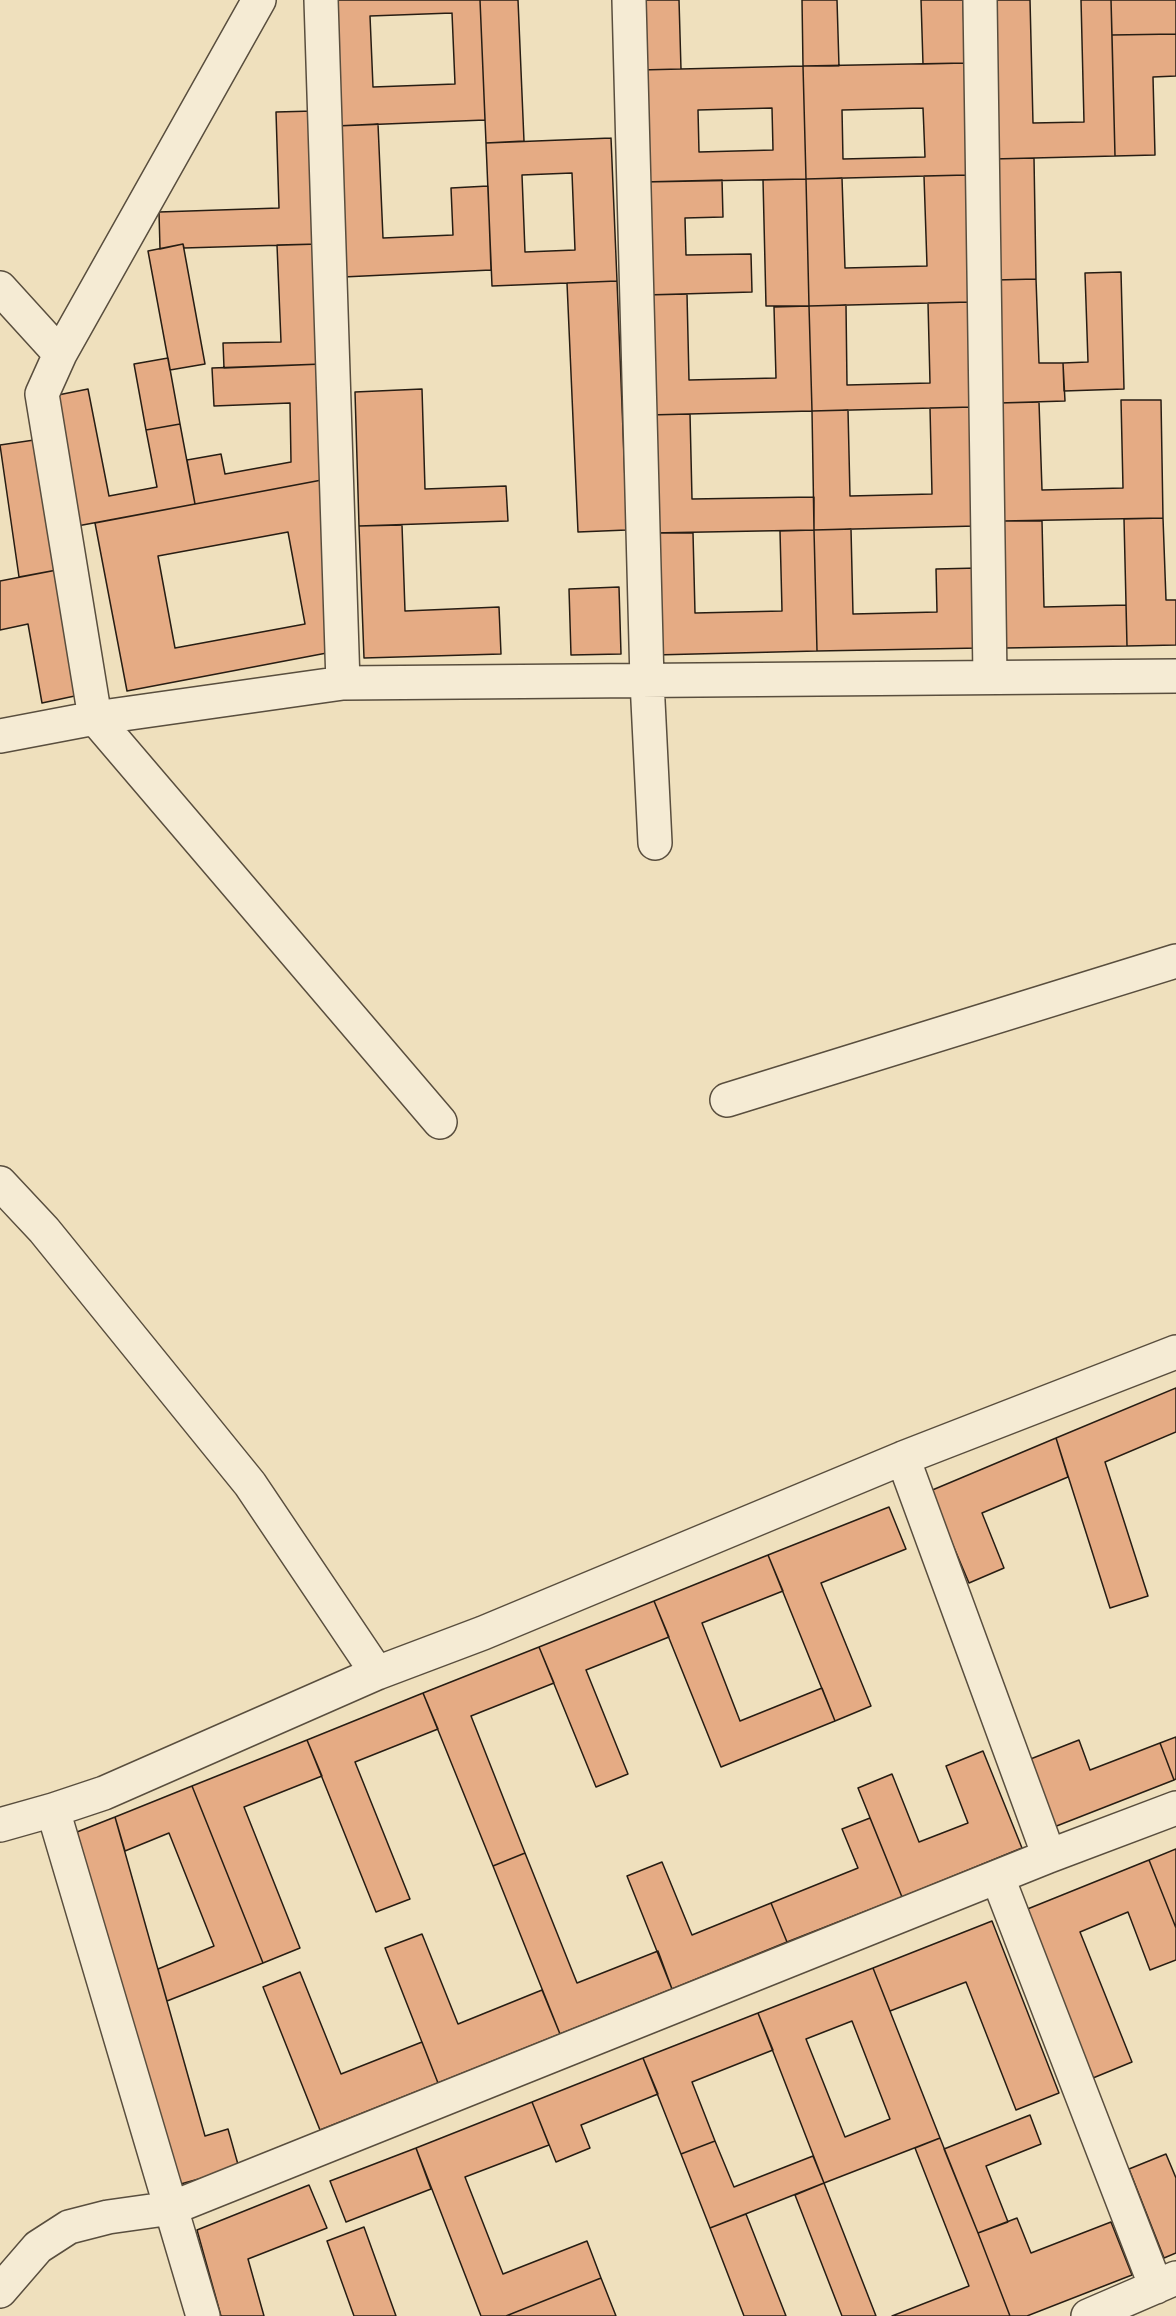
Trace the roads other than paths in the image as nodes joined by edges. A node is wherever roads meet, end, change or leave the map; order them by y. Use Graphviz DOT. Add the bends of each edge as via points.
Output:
graph roads {
  1 [pos="259,0"];
  2 [pos="321,0"];
  3 [pos="629,0"];
  4 [pos="980,0"];
  5 [pos="0,288"];
  6 [pos="60,354"];
  7 [pos="1176,676"];
  8 [pos="990,677"];
  9 [pos="647,681"];
  10 [pos="343,683"];
  11 [pos="95,718"];
  12 [pos="0,736"];
  13 [pos="656,843"];
  14 [pos="1176,961"];
  15 [pos="727,1100"];
  16 [pos="440,1122"];
  17 [pos="0,1183"];
  18 [pos="1176,1352"];
  19 [pos="903,1458"];
  20 [pos="377,1673"];
  21 [pos="1176,1808"];
  22 [pos="52,1810"];
  23 [pos="0,1825"];
  24 [pos="1049,1856"];
  25 [pos="998,1878"];
  26 [pos="172,2208"];
  27 [pos="0,2291"];
  28 [pos="1151,2295"];
  29 [pos="203,2316"];
  30 [pos="1088,2316"];
  1 -- 6 [label="street"];
  2 -- 10 [label="street"];
  3 -- 9 [label="street"];
  4 -- 8 [label="street"];
  5 -- 6 [label="street"];
  6 -- 11 [label="street" via="42,394"];
  7 -- 8 [label="street"];
  8 -- 9 [label="street"];
  9 -- 10 [label="street"];
  9 -- 13 [label="street"];
  10 -- 11 [label="street"];
  11 -- 12 [label="street"];
  11 -- 16 [label="street"];
  14 -- 15 [label="street"];
  17 -- 20 [label="street" via="44,1230 249,1484"];
  18 -- 19 [label="street"];
  19 -- 20 [label="street" via="483,1633"];
  19 -- 24 [label="street"];
  20 -- 22 [label="street" via="104,1793"];
  21 -- 24 [label="street"];
  22 -- 23 [label="street"];
  22 -- 26 [label="street"];
  24 -- 25 [label="street"];
  25 -- 26 [label="street"];
  25 -- 28 [label="street"];
  26 -- 27 [label="street" via="69,2227 39,2247"];
  26 -- 29 [label="street"];
  28 -- 30 [label="street"];
}
